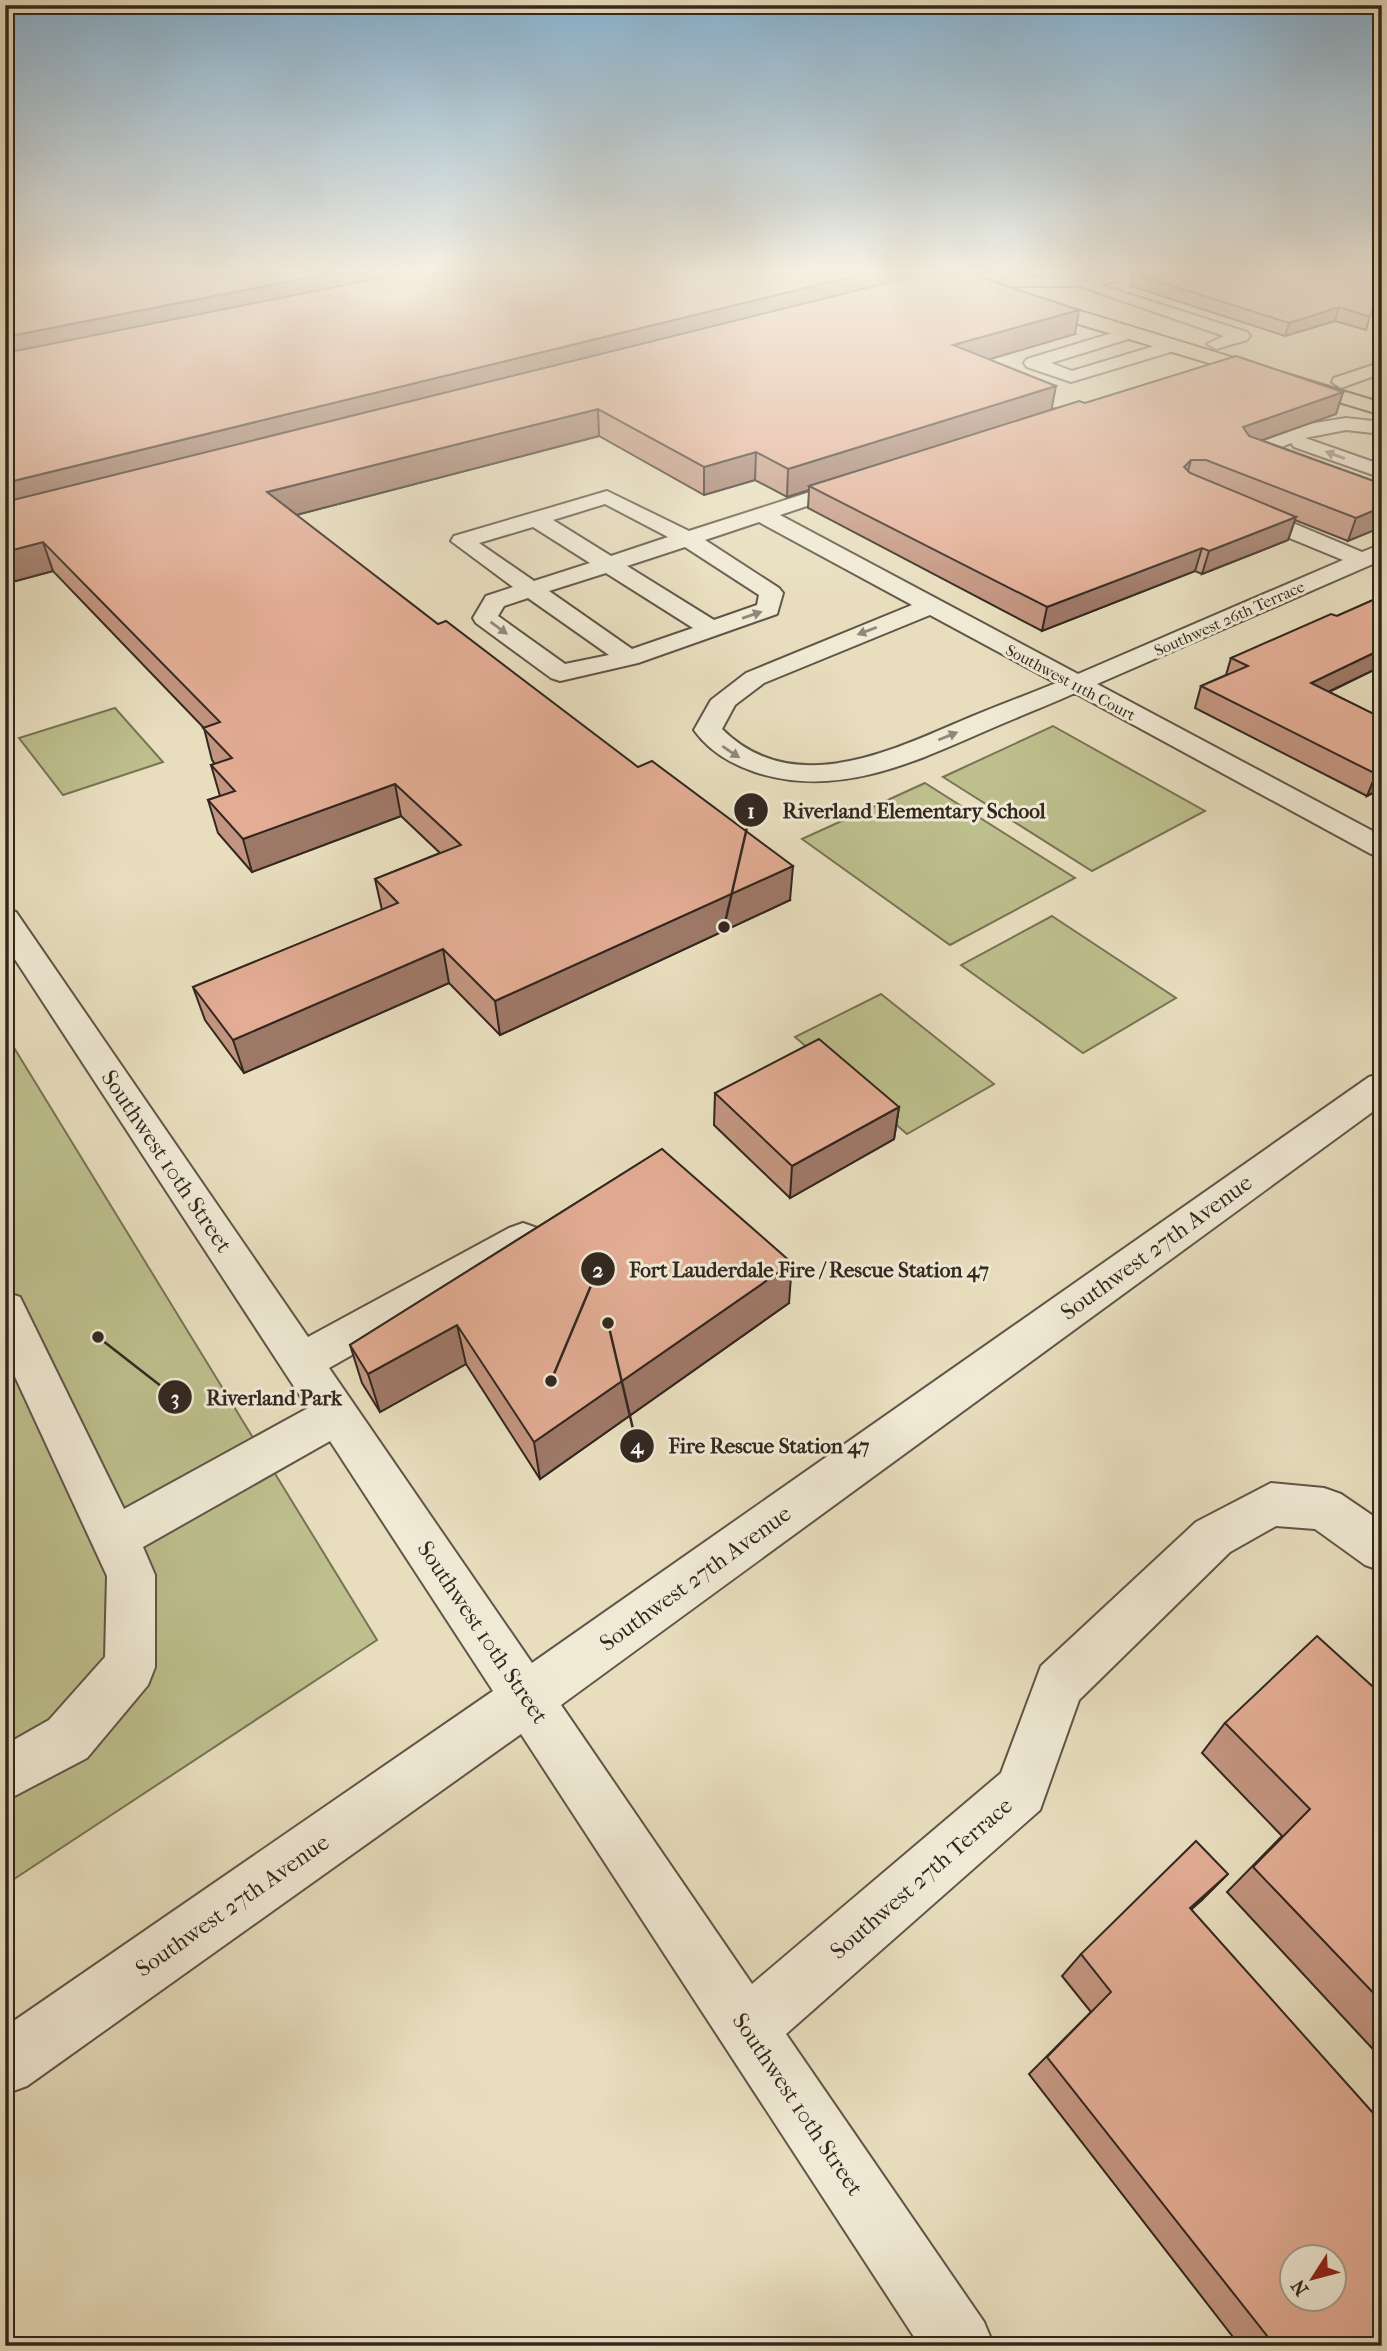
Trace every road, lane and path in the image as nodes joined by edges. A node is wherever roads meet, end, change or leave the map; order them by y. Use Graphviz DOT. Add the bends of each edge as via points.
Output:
graph roads {
  1 [pos="1294,383"];
  2 [pos="1343,383"];
  3 [pos="1382,394"];
  4 [pos="1382,409"];
  5 [pos="1325,425"];
  6 [pos="1382,428"];
  7 [pos="1289,438"];
  8 [pos="1382,444"];
  9 [pos="1382,472"];
  10 [pos="877,476"];
  11 [pos="1382,501"];
  12 [pos="1229,505"];
  13 [pos="761,514"];
  14 [pos="536,519"];
  15 [pos="688,539"];
  16 [pos="1372,556"];
  17 [pos="607,565"];
  18 [pos="531,589"];
  19 [pos="931,606"];
  20 [pos="712,629"];
  21 [pos="629,657"];
  22 [pos="1076,684"];
  23 [pos="1382,848"];
  24 [pos="5,919"];
  25 [pos="1382,1086"];
  26 [pos="550,1224"];
  27 [pos="5,1309"];
  28 [pos="302,1362"];
  29 [pos="337,1415"];
  30 [pos="113,1539"];
  31 [pos="1382,1549"];
  32 [pos="527,1698"];
  33 [pos="5,1774"];
  34 [pos="747,2028"];
  35 [pos="5,2064"];
  36 [pos="960,2346"];
  1 -- 4 [label="main road"];
  2 -- 3 [label="main road"];
  5 -- 6 [label="street" via="1356,422"];
  5 -- 7 [label="street"];
  5 -- 8 [label="street"];
  9 -- 7 [label="street, one-way"];
  7 -- 11 [label="street" via="1252,452"];
  10 -- 13 [label="street"];
  12 -- 16 [label="street"];
  13 -- 15 [label="street"];
  13 -- 19 [label="street, Southwest 11th Court"];
  14 -- 15 [label="street" via="607,497"];
  14 -- 17 [label="street"];
  14 -- 18 [label="street" via="462,541"];
  15 -- 17 [label="street"];
  20 -- 15 [label="street, one-way" via="768,609 771,593 741,569"];
  16 -- 22 [label="street, Southwest 26th Terrace"];
  17 -- 18 [label="street"];
  17 -- 20 [label="street"];
  18 -- 21 [label="street"];
  18 -- 21 [label="street, one-way" via="494,601 485,618 560,673 604,667"];
  19 -- 22 [label="street, Southwest 11th Court"];
  19 -- 22 [label="street, Southwest 26th Terrace, one-way" via="755,678 712,713 708,730 742,759 771,768 852,771"];
  20 -- 21 [label="street"];
  22 -- 23 [label="street, Southwest 11th Court"];
  24 -- 28 [label="street, Southwest 10th Street"];
  25 -- 32 [label="street, Southwest 27th Avenue"];
  26 -- 28 [label="street"];
  27 -- 30 [label="street"];
  28 -- 29 [label="street, Southwest 10th Street"];
  29 -- 30 [label="street"];
  29 -- 32 [label="street, Southwest 10th Street"];
  30 -- 33 [label="street" via="131,1575 130,1667 68,1739"];
  31 -- 34 [label="street, Southwest 27th Terrace" via="1324,1509 1270,1504 1213,1536 1059,1684 1021,1791"];
  32 -- 34 [label="street, Southwest 10th Street"];
  32 -- 35 [label="street, Southwest 27th Avenue"];
  34 -- 36 [label="street, Southwest 10th Street"];
}
